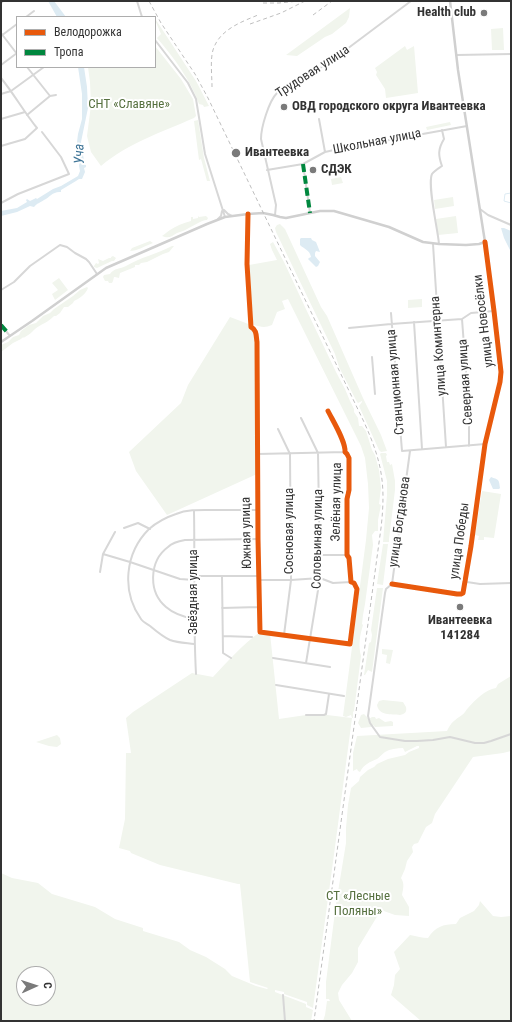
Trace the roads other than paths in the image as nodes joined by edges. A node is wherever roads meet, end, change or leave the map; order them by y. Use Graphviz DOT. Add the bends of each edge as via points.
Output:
graph roads {
  1 [pos="137,1"];
  2 [pos="411,1"];
  3 [pos="450,1"];
  4 [pos="34,11"];
  5 [pos="27,16"];
  6 [pos="142,16"];
  7 [pos="16,25"];
  8 [pos="1,34"];
  9 [pos="156,41"];
  10 [pos="16,52"];
  11 [pos="16,54"];
  12 [pos="511,54"];
  13 [pos="456,55"];
  14 [pos="1,65"];
  15 [pos="28,68"];
  16 [pos="43,68"];
  17 [pos="33,75"];
  18 [pos="1,78"];
  19 [pos="11,91"];
  20 [pos="1,94"];
  21 [pos="56,95"];
  22 [pos="50,96"];
  23 [pos="24,112"];
  24 [pos="27,115"];
  25 [pos="1,119"];
  26 [pos="319,119"];
  27 [pos="467,126"];
  28 [pos="442,130"];
  29 [pos="42,132"];
  30 [pos="1,146"];
  31 [pos="325,152"];
  32 [pos="303,164"];
  33 [pos="267,170"];
  34 [pos="1,203"];
  35 [pos="222,208"];
  36 [pos="480,209"];
  37 [pos="310,213"];
  38 [pos="248,214"];
  39 [pos="275,215"];
  40 [pos="232,216"];
  41 [pos="488,216"];
  42 [pos="225,217"];
  43 [pos="481,217"];
  44 [pos="217,220"];
  45 [pos="511,225"];
  46 [pos="485,242"];
  47 [pos="433,244"];
  48 [pos="439,244"];
  49 [pos="97,274"];
  50 [pos="1,290"];
  51 [pos="494,311"];
  52 [pos="391,313"];
  53 [pos="462,319"];
  54 [pos="438,320"];
  55 [pos="414,322"];
  56 [pos="391,324"];
  57 [pos="1,325"];
  58 [pos="349,328"];
  59 [pos="10,336"];
  60 [pos="1,342"];
  61 [pos="372,357"];
  62 [pos="375,394"];
  63 [pos="328,411"];
  64 [pos="301,418"];
  65 [pos="278,429"];
  66 [pos="485,444"];
  67 [pos="469,446"];
  68 [pos="446,448"];
  69 [pos="422,449"];
  70 [pos="410,450"];
  71 [pos="345,452"];
  72 [pos="318,453"];
  73 [pos="258,454"];
  74 [pos="290,454"];
  75 [pos="194,510"];
  76 [pos="258,510"];
  77 [pos="124,528"];
  78 [pos="150,529"];
  79 [pos="115,532"];
  80 [pos="258,539"];
  81 [pos="195,540"];
  82 [pos="103,554"];
  83 [pos="320,555"];
  84 [pos="347,555"];
  85 [pos="130,562"];
  86 [pos="154,570"];
  87 [pos="100,572"];
  88 [pos="194,576"];
  89 [pos="222,576"];
  90 [pos="259,576"];
  91 [pos="320,578"];
  92 [pos="466,579"];
  93 [pos="194,580"];
  94 [pos="259,580"];
  95 [pos="291,580"];
  96 [pos="351,582"];
  97 [pos="511,583"];
  98 [pos="392,584"];
  99 [pos="259,607"];
  100 [pos="222,608"];
  101 [pos="194,619"];
  102 [pos="284,635"];
  103 [pos="223,636"];
  104 [pos="252,638"];
  105 [pos="311,639"];
  106 [pos="194,644"];
  107 [pos="231,658"];
  108 [pos="273,658"];
  109 [pos="306,663"];
  110 [pos="330,667"];
  111 [pos="196,674"];
  112 [pos="276,685"];
  113 [pos="329,694"];
  114 [pos="344,696"];
  115 [pos="306,715"];
  116 [pos="511,734"];
  117 [pos="283,995"];
  118 [pos="285,1021"];
  1 -- 6 [label="street"];
  2 -- 33 [label="street, Трудовая улица" via="326,64 274,96 261,133"];
  3 -- 13 [label="main road, улица Новосёлки"];
  4 -- 5 [label="street"];
  7 -- 8 [label="street"];
  8 -- 10 [label="street"];
  9 -- 35 [label="street" via="188,83 196,99 205,154"];
  11 -- 14 [label="street"];
  12 -- 13 [label="street"];
  13 -- 27 [label="main road, улица Новосёлки"];
  15 -- 17 [label="street"];
  16 -- 17 [label="street"];
  17 -- 19 [label="street"];
  17 -- 22 [label="street"];
  18 -- 19 [label="street"];
  19 -- 20 [label="street"];
  19 -- 23 [label="street"];
  21 -- 22 [label="street"];
  22 -- 24 [label="street"];
  23 -- 24 [label="street"];
  23 -- 25 [label="street"];
  24 -- 30 [label="street" via="37,128 25,139"];
  26 -- 31 [label="street"];
  27 -- 28 [label="street, Школьная улица"];
  27 -- 36 [label="main road, улица Новосёлки"];
  28 -- 31 [label="street, Школьная улица"];
  28 -- 48 [label="street" via="444,139 439,147 442,166 432,175"];
  29 -- 34 [label="street" via="61,157 69,174"];
  31 -- 32 [label="street, Школьная улица"];
  32 -- 33 [label="street, Школьная улица"];
  32 -- 37 [label="street"];
  33 -- 39 [label="street, Трудовая улица" via="276,205"];
  35 -- 40 [label="street"];
  35 -- 42 [label="street"];
  35 -- 44 [label="street" via="221,216"];
  36 -- 41 [label="street"];
  36 -- 43 [label="main road, улица Новосёлки"];
  37 -- 39 [label="main road" via="286,218"];
  37 -- 47 [label="main road" via="326,210 346,214"];
  38 -- 39 [label="main road"];
  38 -- 40 [label="main road"];
  38 -- 73 [label="street, Южная улица" via="247,264 251,327 255,330 256,336"];
  40 -- 42 [label="main road"];
  41 -- 43 [label="street"];
  41 -- 45 [label="street"];
  42 -- 44 [label="main road"];
  43 -- 46 [label="main road, улица Новосёлки"];
  44 -- 49 [label="main road"];
  46 -- 48 [label="main road" via="466,246"];
  46 -- 51 [label="street, улица Новосёлки"];
  47 -- 48 [label="main road"];
  47 -- 54 [label="street, улица Коминтерна"];
  49 -- 50 [label="street" via="82,256 67,246 60,245"];
  49 -- 59 [label="main road"];
  51 -- 53 [label="street" via="471,313"];
  51 -- 66 [label="street, улица Новосёлки" via="501,372"];
  52 -- 56 [label="street, Станционная улица"];
  53 -- 54 [label="street"];
  53 -- 67 [label="street, Северная улица"];
  54 -- 55 [label="street"];
  54 -- 68 [label="street, улица Коминтерна"];
  55 -- 56 [label="street"];
  55 -- 69 [label="street"];
  56 -- 58 [label="street"];
  56 -- 70 [label="street, Станционная улица" via="402,452"];
  57 -- 59 [label="street"];
  59 -- 60 [label="main road"];
  61 -- 62 [label="street"];
  63 -- 71 [label="street, Зелёная улица" via="344,442"];
  64 -- 72 [label="street, Соловьиная улица"];
  65 -- 74 [label="street, Сосновая улица"];
  66 -- 67 [label="street"];
  66 -- 92 [label="street, улица Победы"];
  67 -- 68 [label="street"];
  68 -- 69 [label="street"];
  69 -- 70 [label="street"];
  70 -- 98 [label="street, улица Богданова"];
  71 -- 72 [label="street"];
  71 -- 84 [label="street, Зелёная улица" via="349,458"];
  72 -- 74 [label="street"];
  72 -- 83 [label="street, Соловьиная улица"];
  73 -- 74 [label="street"];
  73 -- 76 [label="street, Южная улица"];
  74 -- 95 [label="street, Сосновая улица"];
  75 -- 76 [label="street"];
  75 -- 78 [label="street" via="165,519"];
  75 -- 81 [label="street, Звёздная улица"];
  76 -- 80 [label="street, Южная улица"];
  77 -- 78 [label="street" via="138,523"];
  78 -- 85 [label="street" via="135,548"];
  79 -- 82 [label="street"];
  80 -- 81 [label="street"];
  80 -- 90 [label="street, Южная улица"];
  81 -- 86 [label="street" via="185,540 168,546 162,552"];
  81 -- 88 [label="street, Звёздная улица"];
  82 -- 85 [label="street"];
  82 -- 87 [label="street"];
  83 -- 84 [label="street"];
  83 -- 91 [label="street, Соловьиная улица"];
  84 -- 96 [label="street, Зелёная улица"];
  85 -- 86 [label="street"];
  85 -- 106 [label="street" via="128,587 141,620 170,640"];
  86 -- 93 [label="street" via="180,579"];
  86 -- 101 [label="street" via="155,592 160,600 174,613"];
  88 -- 89 [label="street"];
  88 -- 93 [label="street, Звёздная улица"];
  89 -- 90 [label="street"];
  89 -- 100 [label="street"];
  90 -- 94 [label="street, Южная улица"];
  91 -- 95 [label="street"];
  91 -- 96 [label="street" via="333,583"];
  91 -- 105 [label="street, Соловьиная улица"];
  92 -- 97 [label="street" via="467,582 480,584"];
  92 -- 98 [label="street, улица Победы" via="464,592 461,594"];
  93 -- 101 [label="street, Звёздная улица"];
  94 -- 95 [label="street"];
  94 -- 99 [label="street, Южная улица"];
  95 -- 102 [label="street, Сосновая улица"];
  96 -- 105 [label="street, Зелёная улица" via="357,589 350,644"];
  98 -- 116 [label="street, улица Богданова" via="385,592 368,716 380,737 405,741 450,737 484,743"];
  99 -- 100 [label="street"];
  99 -- 102 [label="street, Южная улица" via="260,632"];
  100 -- 103 [label="street"];
  101 -- 106 [label="street, Звёздная улица"];
  102 -- 105 [label="street"];
  103 -- 104 [label="street"];
  103 -- 107 [label="street" via="223,653"];
  105 -- 109 [label="street, Соловьиная улица"];
  106 -- 111 [label="street, Звёздная улица"];
  108 -- 109 [label="street"];
  109 -- 110 [label="street"];
  112 -- 113 [label="street"];
  113 -- 114 [label="street"];
  113 -- 115 [label="street" via="326,714"];
  117 -- 118 [label="street"];
}
